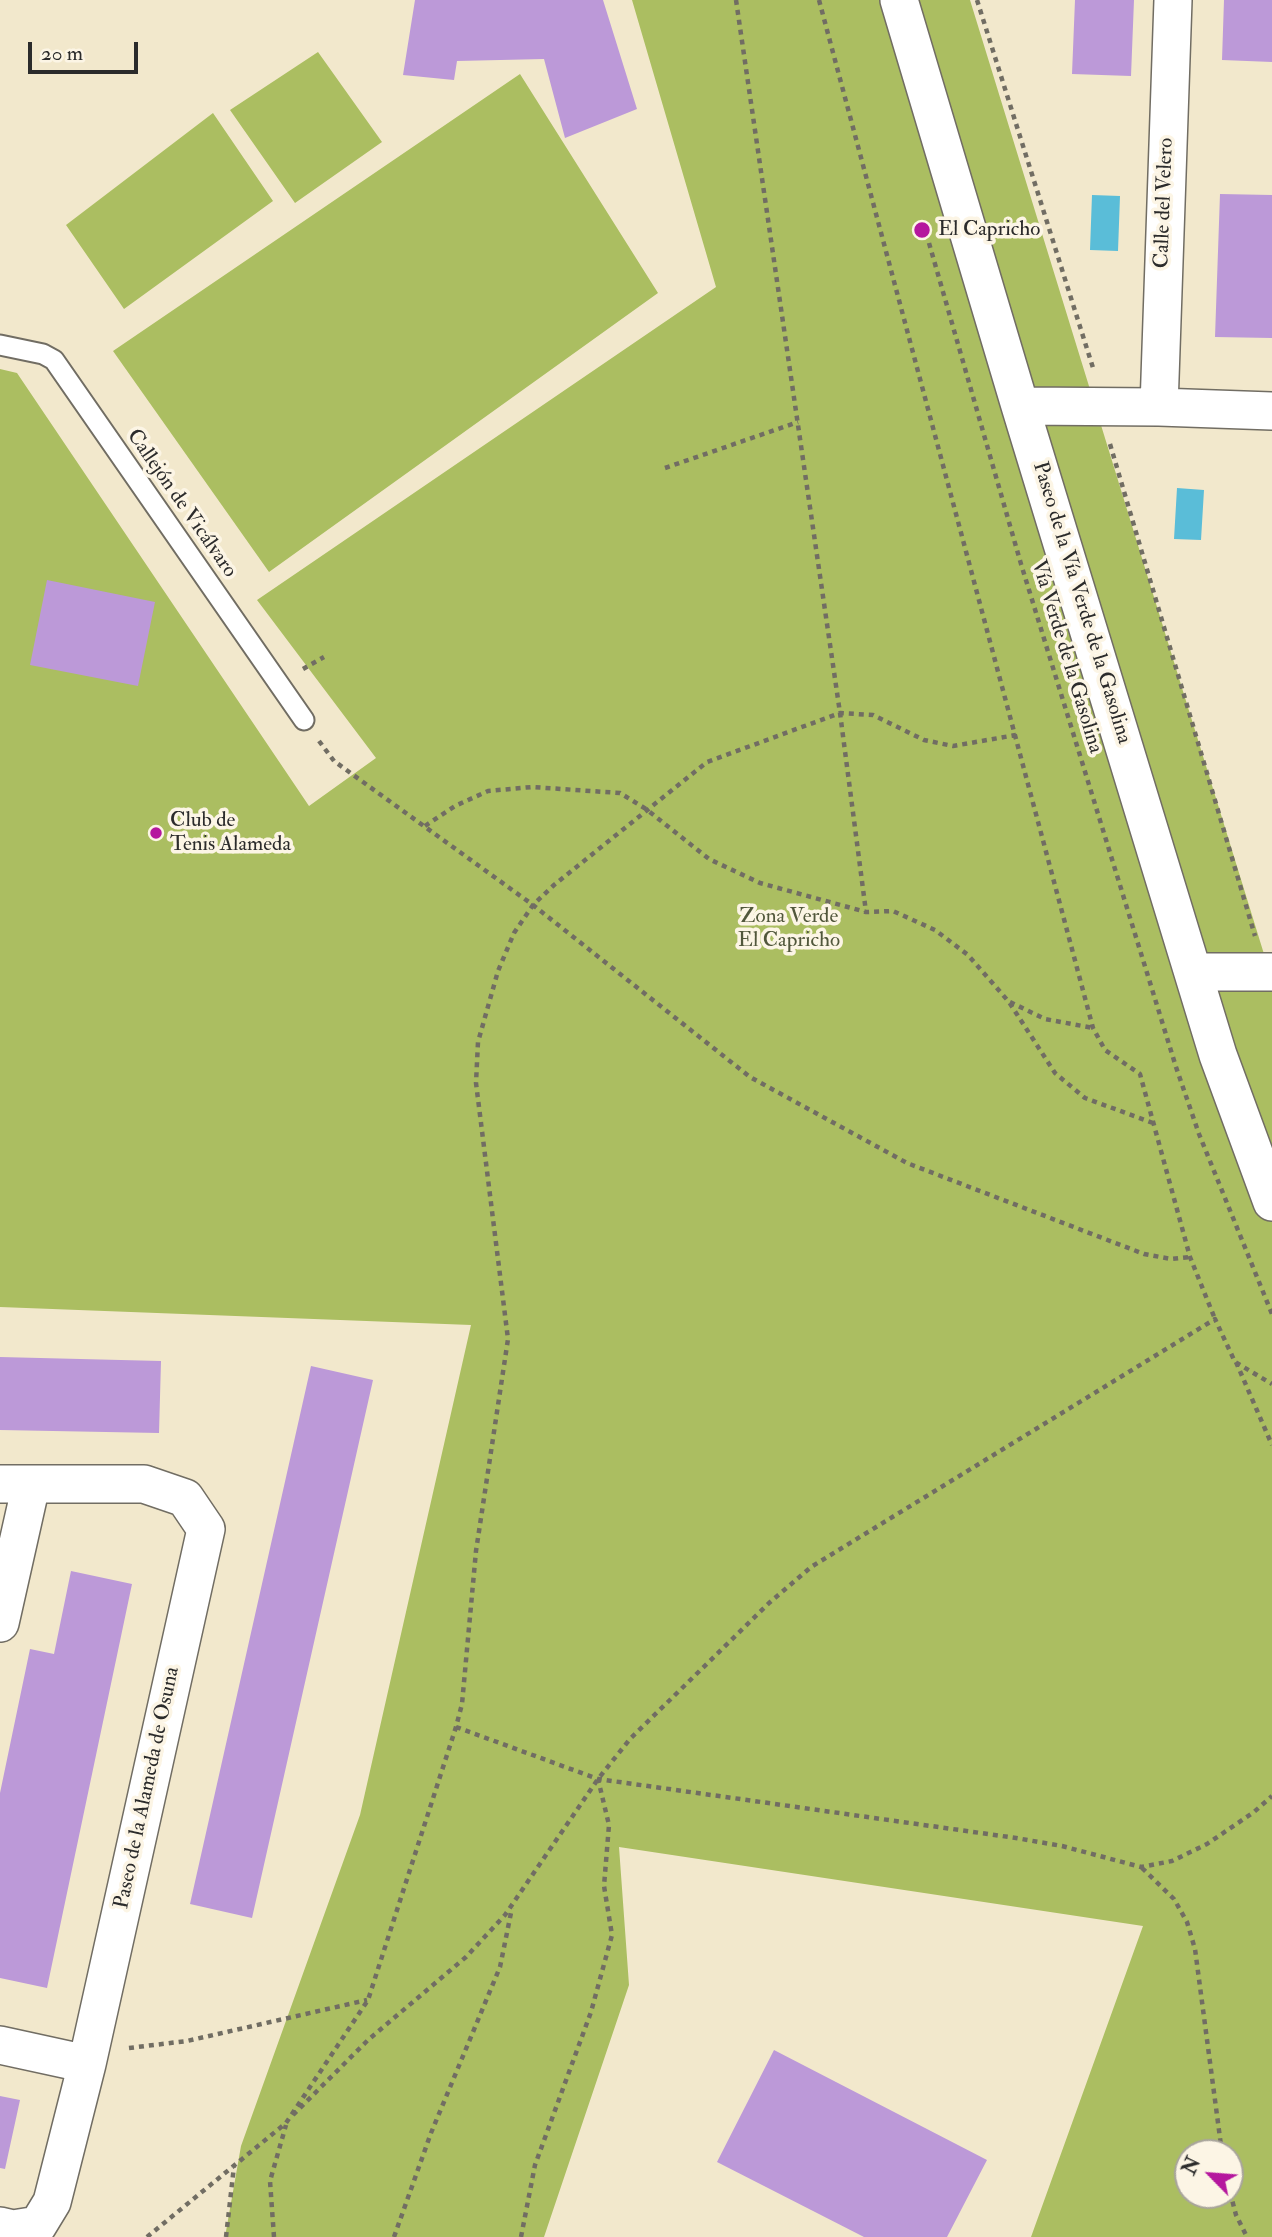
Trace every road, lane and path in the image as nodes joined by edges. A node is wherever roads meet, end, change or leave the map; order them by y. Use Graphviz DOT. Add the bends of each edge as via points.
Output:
graph roads {
  1 [pos="736,0"];
  2 [pos="819,0"];
  3 [pos="900,0"];
  4 [pos="977,0"];
  5 [pos="1173,0"];
  6 [pos="927,237"];
  7 [pos="0,345"];
  8 [pos="1096,379"];
  9 [pos="1020,406"];
  10 [pos="1159,407"];
  11 [pos="1272,411"];
  12 [pos="798,422"];
  13 [pos="1108,438"];
  14 [pos="665,468"];
  15 [pos="840,713"];
  16 [pos="304,720"];
  17 [pos="1016,735"];
  18 [pos="646,810"];
  19 [pos="425,826"];
  20 [pos="533,905"];
  21 [pos="866,912"];
  22 [pos="1255,937"];
  23 [pos="1195,972"];
  24 [pos="1272,972"];
  25 [pos="1009,1002"];
  26 [pos="1093,1028"];
  27 [pos="1153,1123"];
  28 [pos="1272,1202"];
  29 [pos="1191,1257"];
  30 [pos="1272,1314"];
  31 [pos="1215,1319"];
  32 [pos="1235,1362"];
  33 [pos="1272,1384"];
  34 [pos="1272,1446"];
  35 [pos="15,1484"];
  36 [pos="0,1623"];
  37 [pos="456,1727"];
  38 [pos="598,1779"];
  39 [pos="1272,1796"];
  40 [pos="1141,1867"];
  41 [pos="513,1903"];
  42 [pos="368,2000"];
  43 [pos="0,2045"];
  44 [pos="89,2059"];
  45 [pos="286,2123"];
  46 [pos="1220,2139"];
  47 [pos="234,2165"];
  48 [pos="1234,2209"];
  49 [pos="0,2226"];
  50 [pos="147,2237"];
  51 [pos="226,2237"];
  52 [pos="274,2237"];
  53 [pos="394,2237"];
  54 [pos="521,2237"];
  55 [pos="1247,2237"];
  1 -- 12 [label="path"];
  2 -- 17 [label="path"];
  3 -- 9 [label="street, Paseo de la Vía Verde de la Gasolina"];
  4 -- 8 [label="path"];
  5 -- 10 [label="street, Calle del Velero"];
  6 -- 30 [label="path, Vía Verde de la Gasolina" via="1021,564 1176,1067"];
  7 -- 16 [label="lane, Callejón de Vicálvaro" via="54,360"];
  9 -- 10 [label="street"];
  9 -- 23 [label="street, Paseo de la Vía Verde de la Gasolina"];
  10 -- 11 [label="street"];
  12 -- 14 [label="path"];
  12 -- 15 [label="path"];
  13 -- 22 [label="path"];
  15 -- 17 [label="path" via="873,715 923,740 953,746"];
  15 -- 18 [label="path" via="707,762"];
  15 -- 21 [label="path"];
  16 -- 19 [label="path" via="334,761"];
  17 -- 26 [label="path"];
  18 -- 19 [label="path" via="620,793 532,787 488,791"];
  18 -- 20 [label="path"];
  18 -- 21 [label="path" via="709,859 760,883"];
  19 -- 20 [label="path"];
  20 -- 29 [label="path" via="750,1077 907,1163 1144,1254"];
  20 -- 37 [label="path" via="514,933 498,971 478,1042 476,1083 508,1339 476,1551"];
  21 -- 25 [label="path" via="893,911 934,930 968,955"];
  23 -- 24 [label="street"];
  23 -- 28 [label="street, Paseo de la Vía Verde de la Gasolina" via="1218,1055"];
  25 -- 26 [label="path" via="1045,1019"];
  25 -- 27 [label="path" via="1055,1073 1085,1098"];
  26 -- 27 [label="path" via="1105,1050 1140,1074"];
  27 -- 29 [label="path"];
  29 -- 31 [label="path"];
  31 -- 32 [label="path"];
  31 -- 38 [label="path" via="811,1567 631,1739"];
  32 -- 33 [label="path"];
  32 -- 34 [label="path"];
  35 -- 36 [label="street"];
  35 -- 44 [label="street, Paseo de la Alameda de Osuna" via="144,1484 185,1498 206,1529"];
  37 -- 38 [label="path"];
  37 -- 42 [label="path"];
  38 -- 40 [label="path" via="1016,1838"];
  38 -- 41 [label="path"];
  38 -- 54 [label="path" via="609,1825 604,1886 612,1935 591,2012 535,2165"];
  39 -- 40 [label="path" via="1207,1844 1172,1861"];
  40 -- 46 [label="path" via="1174,1899 1195,1949"];
  41 -- 45 [label="path" via="466,1957 368,2040"];
  41 -- 53 [label="path" via="500,1967"];
  42 -- 44 [label="path"];
  42 -- 45 [label="path"];
  43 -- 44 [label="street"];
  44 -- 49 [label="street, Paseo de la Alameda de Osuna" via="52,2202 38,2225"];
  45 -- 47 [label="path"];
  45 -- 52 [label="path" via="270,2181"];
  47 -- 50 [label="path"];
  47 -- 51 [label="path"];
  48 -- 55 [label="path"];
}
